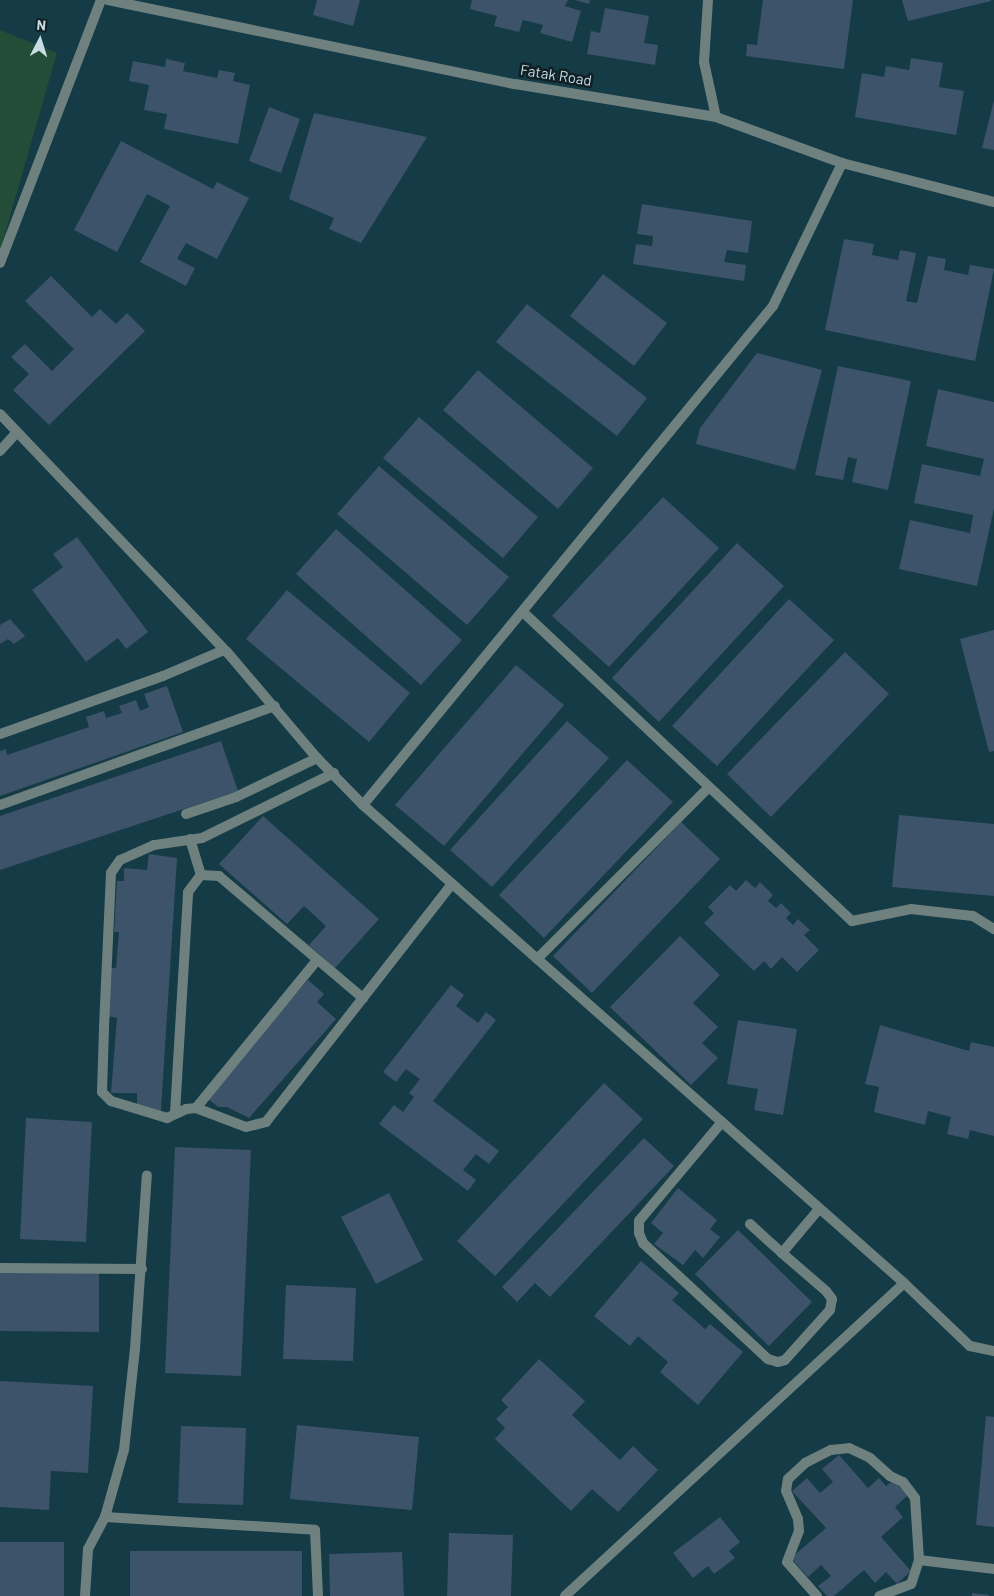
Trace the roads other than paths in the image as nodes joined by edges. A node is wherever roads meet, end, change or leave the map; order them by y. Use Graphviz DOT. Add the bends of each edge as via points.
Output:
graph roads {
  1 [pos="101,0"];
  2 [pos="108,0"];
  3 [pos="708,0"];
  4 [pos="716,117"];
  5 [pos="842,163"];
  6 [pos="994,202"];
  7 [pos="0,262"];
  8 [pos="0,414"];
  9 [pos="16,433"];
  10 [pos="0,450"];
  11 [pos="524,613"];
  12 [pos="224,650"];
  13 [pos="275,706"];
  14 [pos="0,734"];
  15 [pos="316,758"];
  16 [pos="334,773"];
  17 [pos="709,787"];
  18 [pos="0,805"];
  19 [pos="363,805"];
  20 [pos="186,814"];
  21 [pos="190,839"];
  22 [pos="201,875"];
  23 [pos="452,884"];
  24 [pos="994,929"];
  25 [pos="537,959"];
  26 [pos="317,960"];
  27 [pos="363,998"];
  28 [pos="196,1108"];
  29 [pos="175,1113"];
  30 [pos="722,1122"];
  31 [pos="147,1175"];
  32 [pos="819,1209"];
  33 [pos="750,1224"];
  34 [pos="782,1253"];
  35 [pos="0,1268"];
  36 [pos="142,1269"];
  37 [pos="904,1283"];
  38 [pos="994,1351"];
  39 [pos="106,1517"];
  40 [pos="918,1560"];
  41 [pos="994,1569"];
  42 [pos="85,1596"];
  43 [pos="318,1596"];
  44 [pos="565,1596"];
  45 [pos="817,1596"];
  46 [pos="879,1596"];
  1 -- 7 [label="street"];
  2 -- 4 [label="street, Fatak Road" via="515,84"];
  3 -- 4 [label="street" via="704,62"];
  4 -- 5 [label="street, Fatak Road"];
  5 -- 6 [label="street, Fatak Road"];
  5 -- 11 [label="street" via="773,306"];
  8 -- 9 [label="street"];
  9 -- 10 [label="street"];
  9 -- 12 [label="street"];
  11 -- 17 [label="street"];
  11 -- 19 [label="street"];
  12 -- 13 [label="street"];
  12 -- 14 [label="street" via="163,676"];
  13 -- 15 [label="street"];
  13 -- 18 [label="street"];
  15 -- 16 [label="street"];
  15 -- 20 [label="street" via="236,797"];
  16 -- 19 [label="street"];
  16 -- 21 [label="street" via="202,838"];
  17 -- 24 [label="street" via="852,921 911,910 973,916"];
  17 -- 25 [label="street"];
  19 -- 23 [label="street"];
  21 -- 22 [label="street"];
  21 -- 29 [label="street" via="154,845 120,860 111,873 102,1092 111,1101 167,1118"];
  22 -- 26 [label="street" via="219,876"];
  22 -- 29 [label="street" via="188,892"];
  23 -- 25 [label="street"];
  23 -- 27 [label="street"];
  25 -- 30 [label="street"];
  26 -- 27 [label="street"];
  26 -- 28 [label="street"];
  27 -- 28 [label="street" via="266,1122 246,1127"];
  28 -- 29 [label="street"];
  30 -- 32 [label="street"];
  30 -- 34 [label="street" via="639,1221 643,1243 768,1359 778,1362 785,1360 830,1310 832,1299"];
  31 -- 36 [label="street"];
  32 -- 34 [label="street"];
  32 -- 37 [label="street"];
  33 -- 34 [label="street"];
  35 -- 36 [label="street"];
  36 -- 39 [label="street" via="124,1450"];
  37 -- 38 [label="street" via="970,1346"];
  37 -- 44 [label="street"];
  39 -- 42 [label="street" via="88,1549"];
  39 -- 43 [label="street" via="315,1530"];
  40 -- 41 [label="street"];
  40 -- 45 [label="street" via="915,1498 911,1491 870,1458 849,1448 831,1450 805,1463 788,1479 786,1491 798,1518 799,1532 788,1562"];
  40 -- 46 [label="street" via="911,1584"];
}
